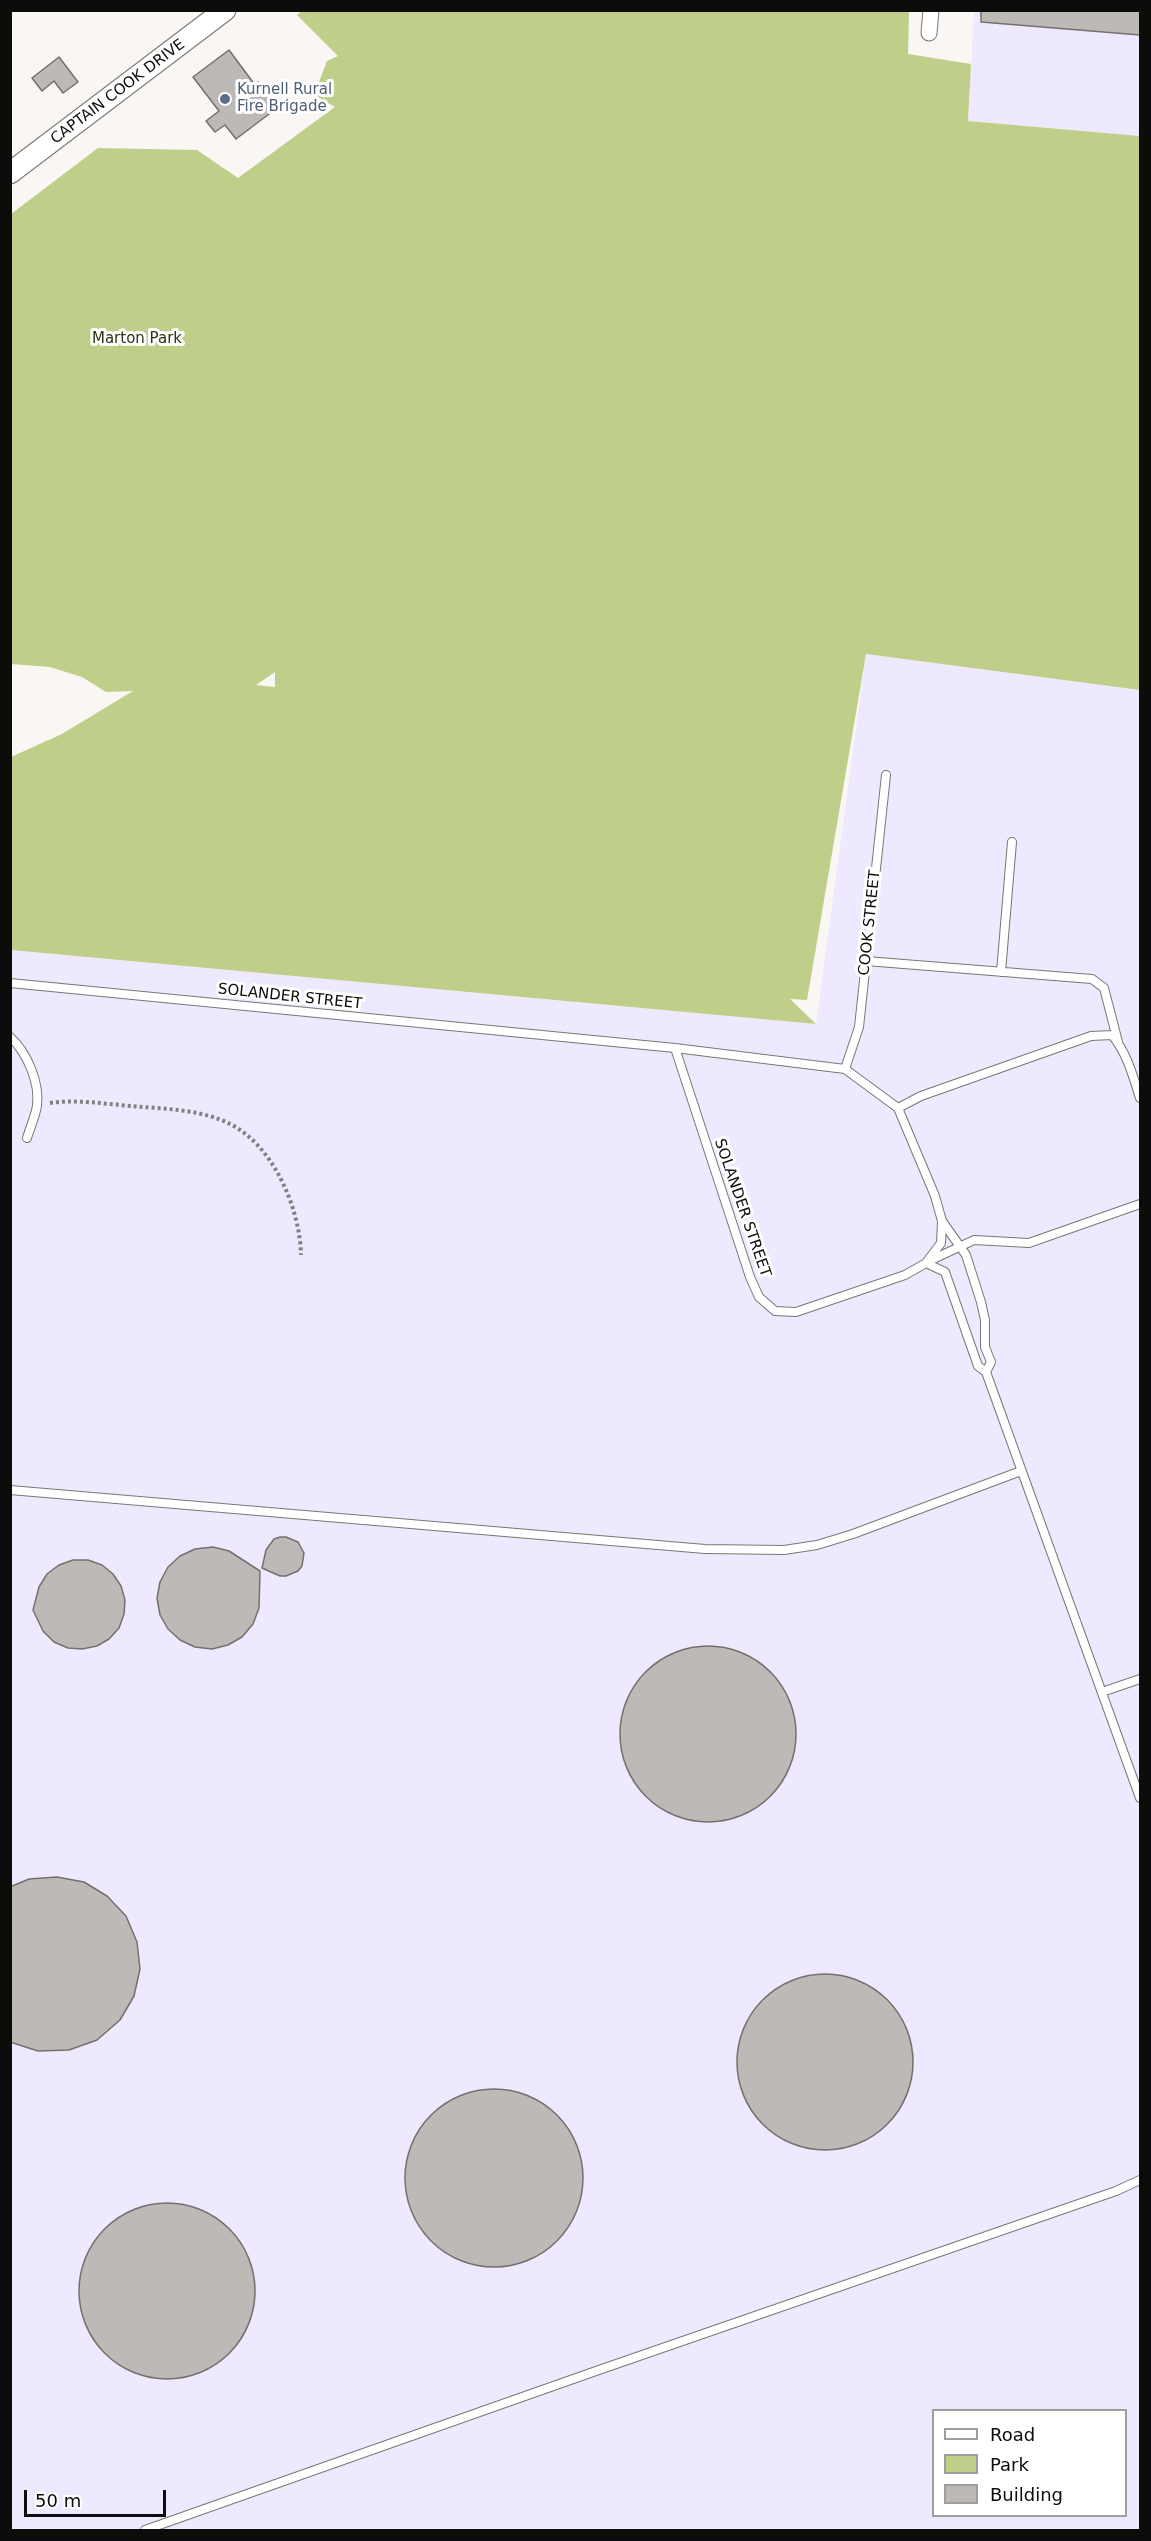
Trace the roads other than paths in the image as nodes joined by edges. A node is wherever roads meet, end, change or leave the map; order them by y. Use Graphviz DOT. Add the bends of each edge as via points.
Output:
graph roads {
  1 [pos="225,10"];
  2 [pos="931,10"];
  3 [pos="929,33"];
  4 [pos="10,173"];
  5 [pos="885,775"];
  6 [pos="1012,842"];
  7 [pos="866,961"];
  8 [pos="1001,972"];
  9 [pos="10,983"];
  10 [pos="10,1037"];
  11 [pos="1118,1042"];
  12 [pos="675,1048"];
  13 [pos="845,1069"];
  14 [pos="1140,1098"];
  15 [pos="898,1108"];
  16 [pos="27,1138"];
  17 [pos="1140,1204"];
  18 [pos="942,1221"];
  19 [pos="960,1247"];
  20 [pos="926,1263"];
  21 [pos="986,1372"];
  22 [pos="1021,1471"];
  23 [pos="10,1490"];
  24 [pos="1140,1679"];
  25 [pos="1102,1692"];
  26 [pos="1140,1798"];
  27 [pos="1140,2180"];
  28 [pos="146,2530"];
  1 -- 4 [label="main road, CAPTAIN COOK DRIVE"];
  2 -- 3 [label="street"];
  5 -- 7 [label="lane, COOK STREET"];
  6 -- 8 [label="lane"];
  7 -- 8 [label="lane"];
  7 -- 13 [label="lane, COOK STREET" via="859,1027"];
  8 -- 11 [label="lane" via="1092,979 1104,988"];
  9 -- 12 [label="lane, SOLANDER STREET"];
  10 -- 16 [label="lane" via="31,1065 37,1105"];
  11 -- 14 [label="lane"];
  11 -- 15 [label="lane" via="1112,1035 1091,1036 921,1096"];
  12 -- 13 [label="lane, SOLANDER STREET"];
  12 -- 20 [label="lane, SOLANDER STREET" via="750,1277 759,1297 775,1311 796,1312 905,1275"];
  13 -- 15 [label="lane, SOLANDER STREET"];
  15 -- 18 [label="lane"];
  17 -- 19 [label="lane, SOLANDER STREET" via="1029,1243 975,1240"];
  18 -- 19 [label="lane"];
  18 -- 20 [label="lane" via="941,1243"];
  19 -- 20 [label="lane, SOLANDER STREET"];
  19 -- 21 [label="lane" via="966,1255 985,1320 985,1347 991,1362"];
  20 -- 21 [label="lane" via="945,1272 978,1366"];
  21 -- 22 [label="lane"];
  22 -- 23 [label="lane" via="854,1534 784,1550 705,1549"];
  22 -- 25 [label="lane"];
  24 -- 25 [label="lane"];
  25 -- 26 [label="lane"];
  27 -- 28 [label="lane"];
}
